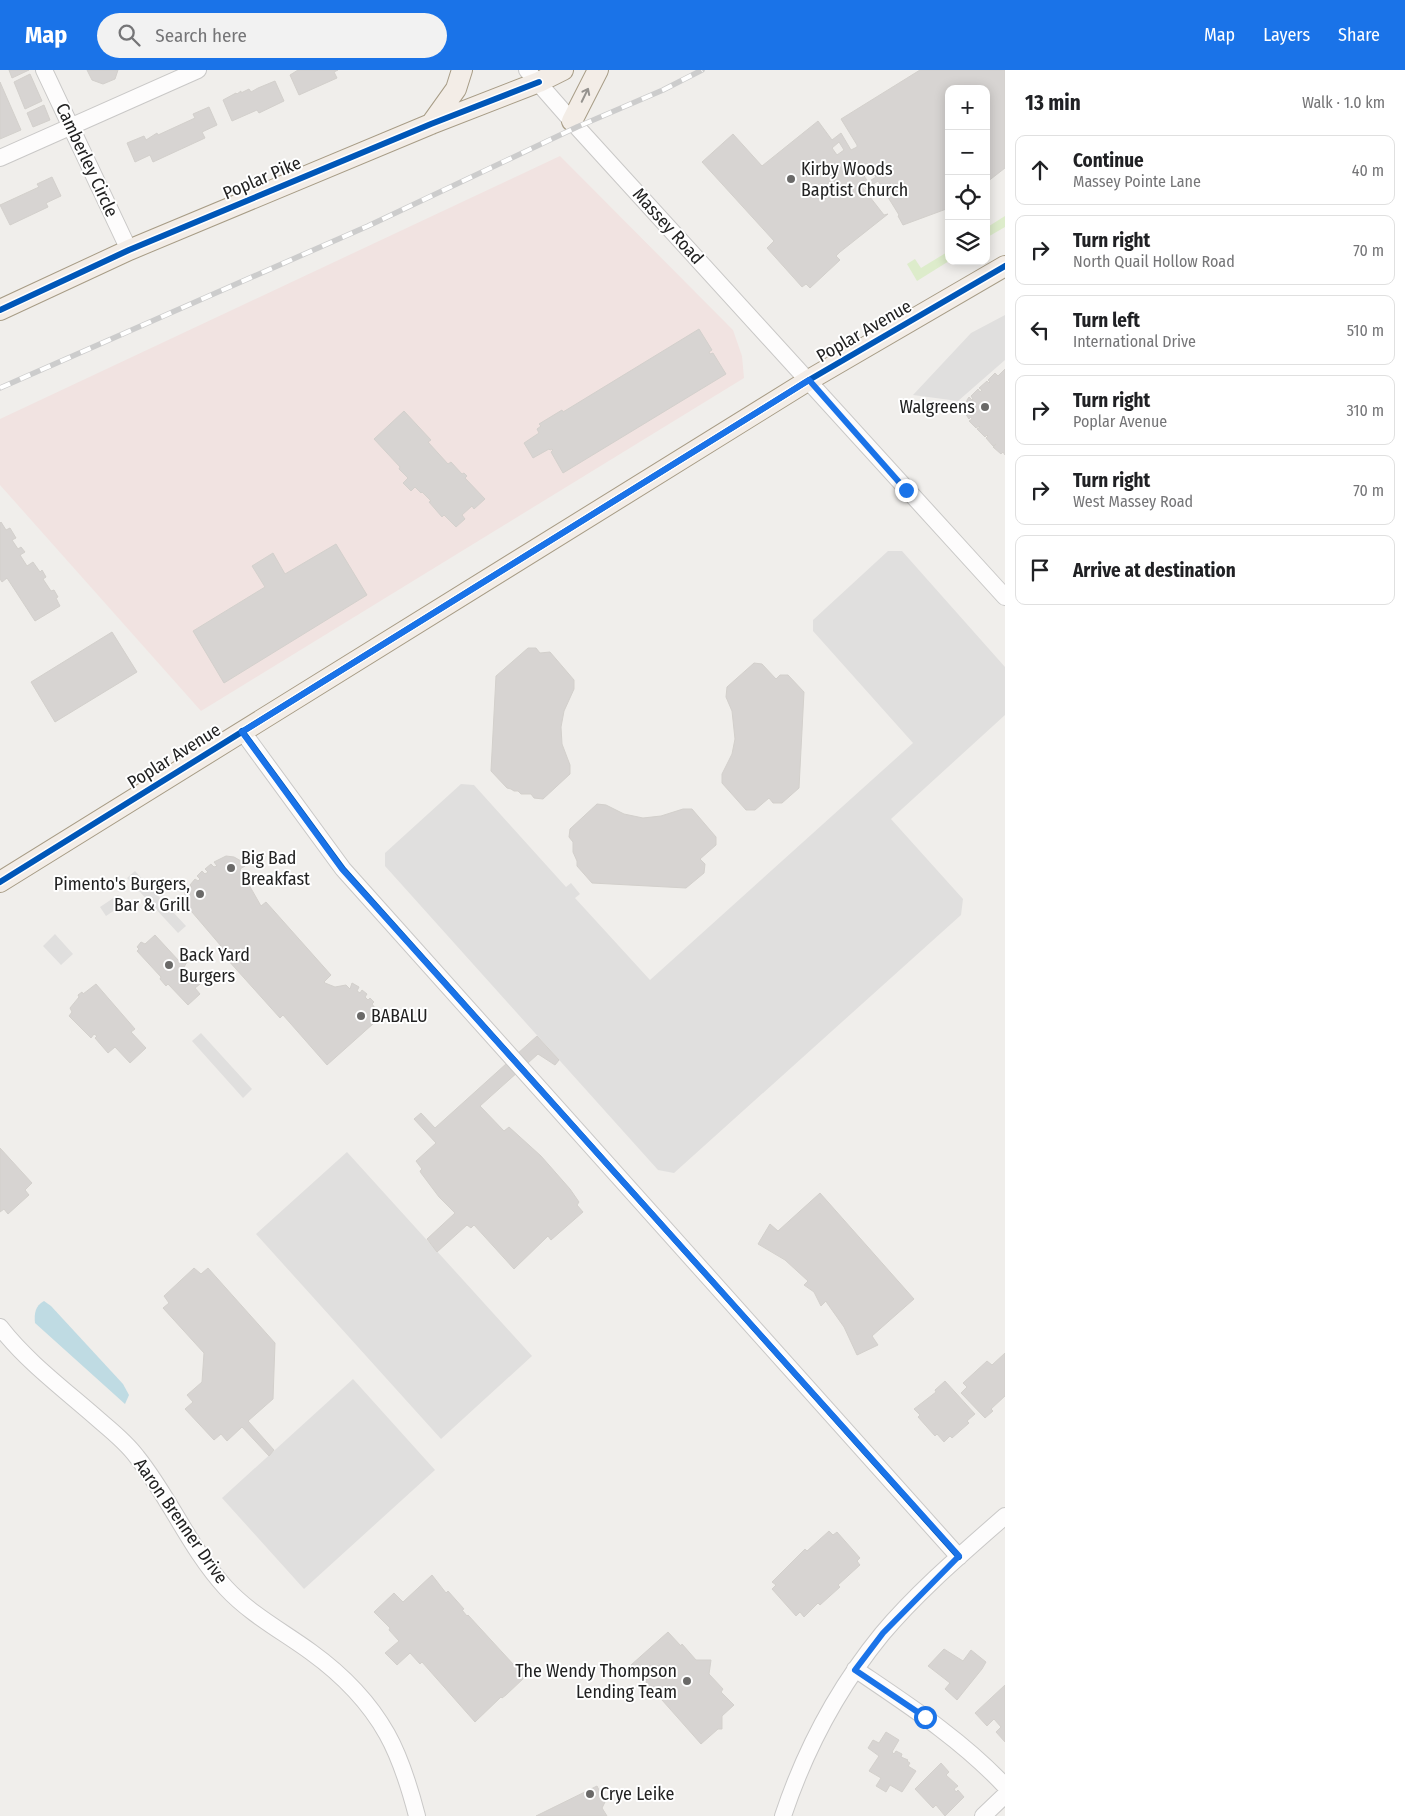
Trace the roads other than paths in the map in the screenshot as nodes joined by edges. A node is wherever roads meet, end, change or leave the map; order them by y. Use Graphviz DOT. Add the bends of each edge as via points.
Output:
graph roads {
  1 [pos="44,70"];
  2 [pos="198,70"];
  3 [pos="462,70"];
  4 [pos="563,70"];
  5 [pos="598,70"];
  6 [pos="533,76"];
  7 [pos="572,121"];
  8 [pos="431,124"];
  9 [pos="72,127"];
  10 [pos="0,158"];
  11 [pos="129,250"];
  12 [pos="1005,266"];
  13 [pos="0,310"];
  14 [pos="809,380"];
  15 [pos="1005,597"];
  16 [pos="242,732"];
  17 [pos="0,882"];
  18 [pos="0,1327"];
  19 [pos="1005,1516"];
  20 [pos="959,1556"];
  21 [pos="855,1670"];
  22 [pos="1005,1786"];
  23 [pos="1005,1795"];
  24 [pos="417,1816"];
  25 [pos="783,1816"];
  26 [pos="983,1816"];
  1 -- 9 [label="street, Camberley Circle"];
  2 -- 9 [label="street"];
  3 -- 8 [label="main road" via="456,89"];
  4 -- 6 [label="main road, Poplar Pike"];
  7 -- 5 [label="main road, one-way"];
  6 -- 7 [label="street, Massey Road"];
  6 -- 8 [label="main road, Poplar Pike"];
  7 -- 14 [label="street, Massey Road"];
  8 -- 11 [label="main road, Poplar Pike"];
  9 -- 10 [label="street"];
  9 -- 11 [label="street, Camberley Circle"];
  11 -- 13 [label="main road, Poplar Pike"];
  12 -- 14 [label="main road, Poplar Avenue"];
  14 -- 15 [label="street, Massey Road"];
  14 -- 16 [label="main road, Poplar Avenue"];
  16 -- 17 [label="main road, Poplar Avenue"];
  16 -- 20 [label="street" via="342,869"];
  18 -- 24 [label="street, Aaron Brenner Drive" via="14,1344 137,1456 203,1559 226,1588 313,1653 369,1708 388,1735"];
  19 -- 20 [label="street"];
  20 -- 21 [label="street" via="883,1633"];
  21 -- 22 [label="street" via="944,1731"];
  21 -- 25 [label="street" via="808,1752"];
  23 -- 26 [label="street"];
}
